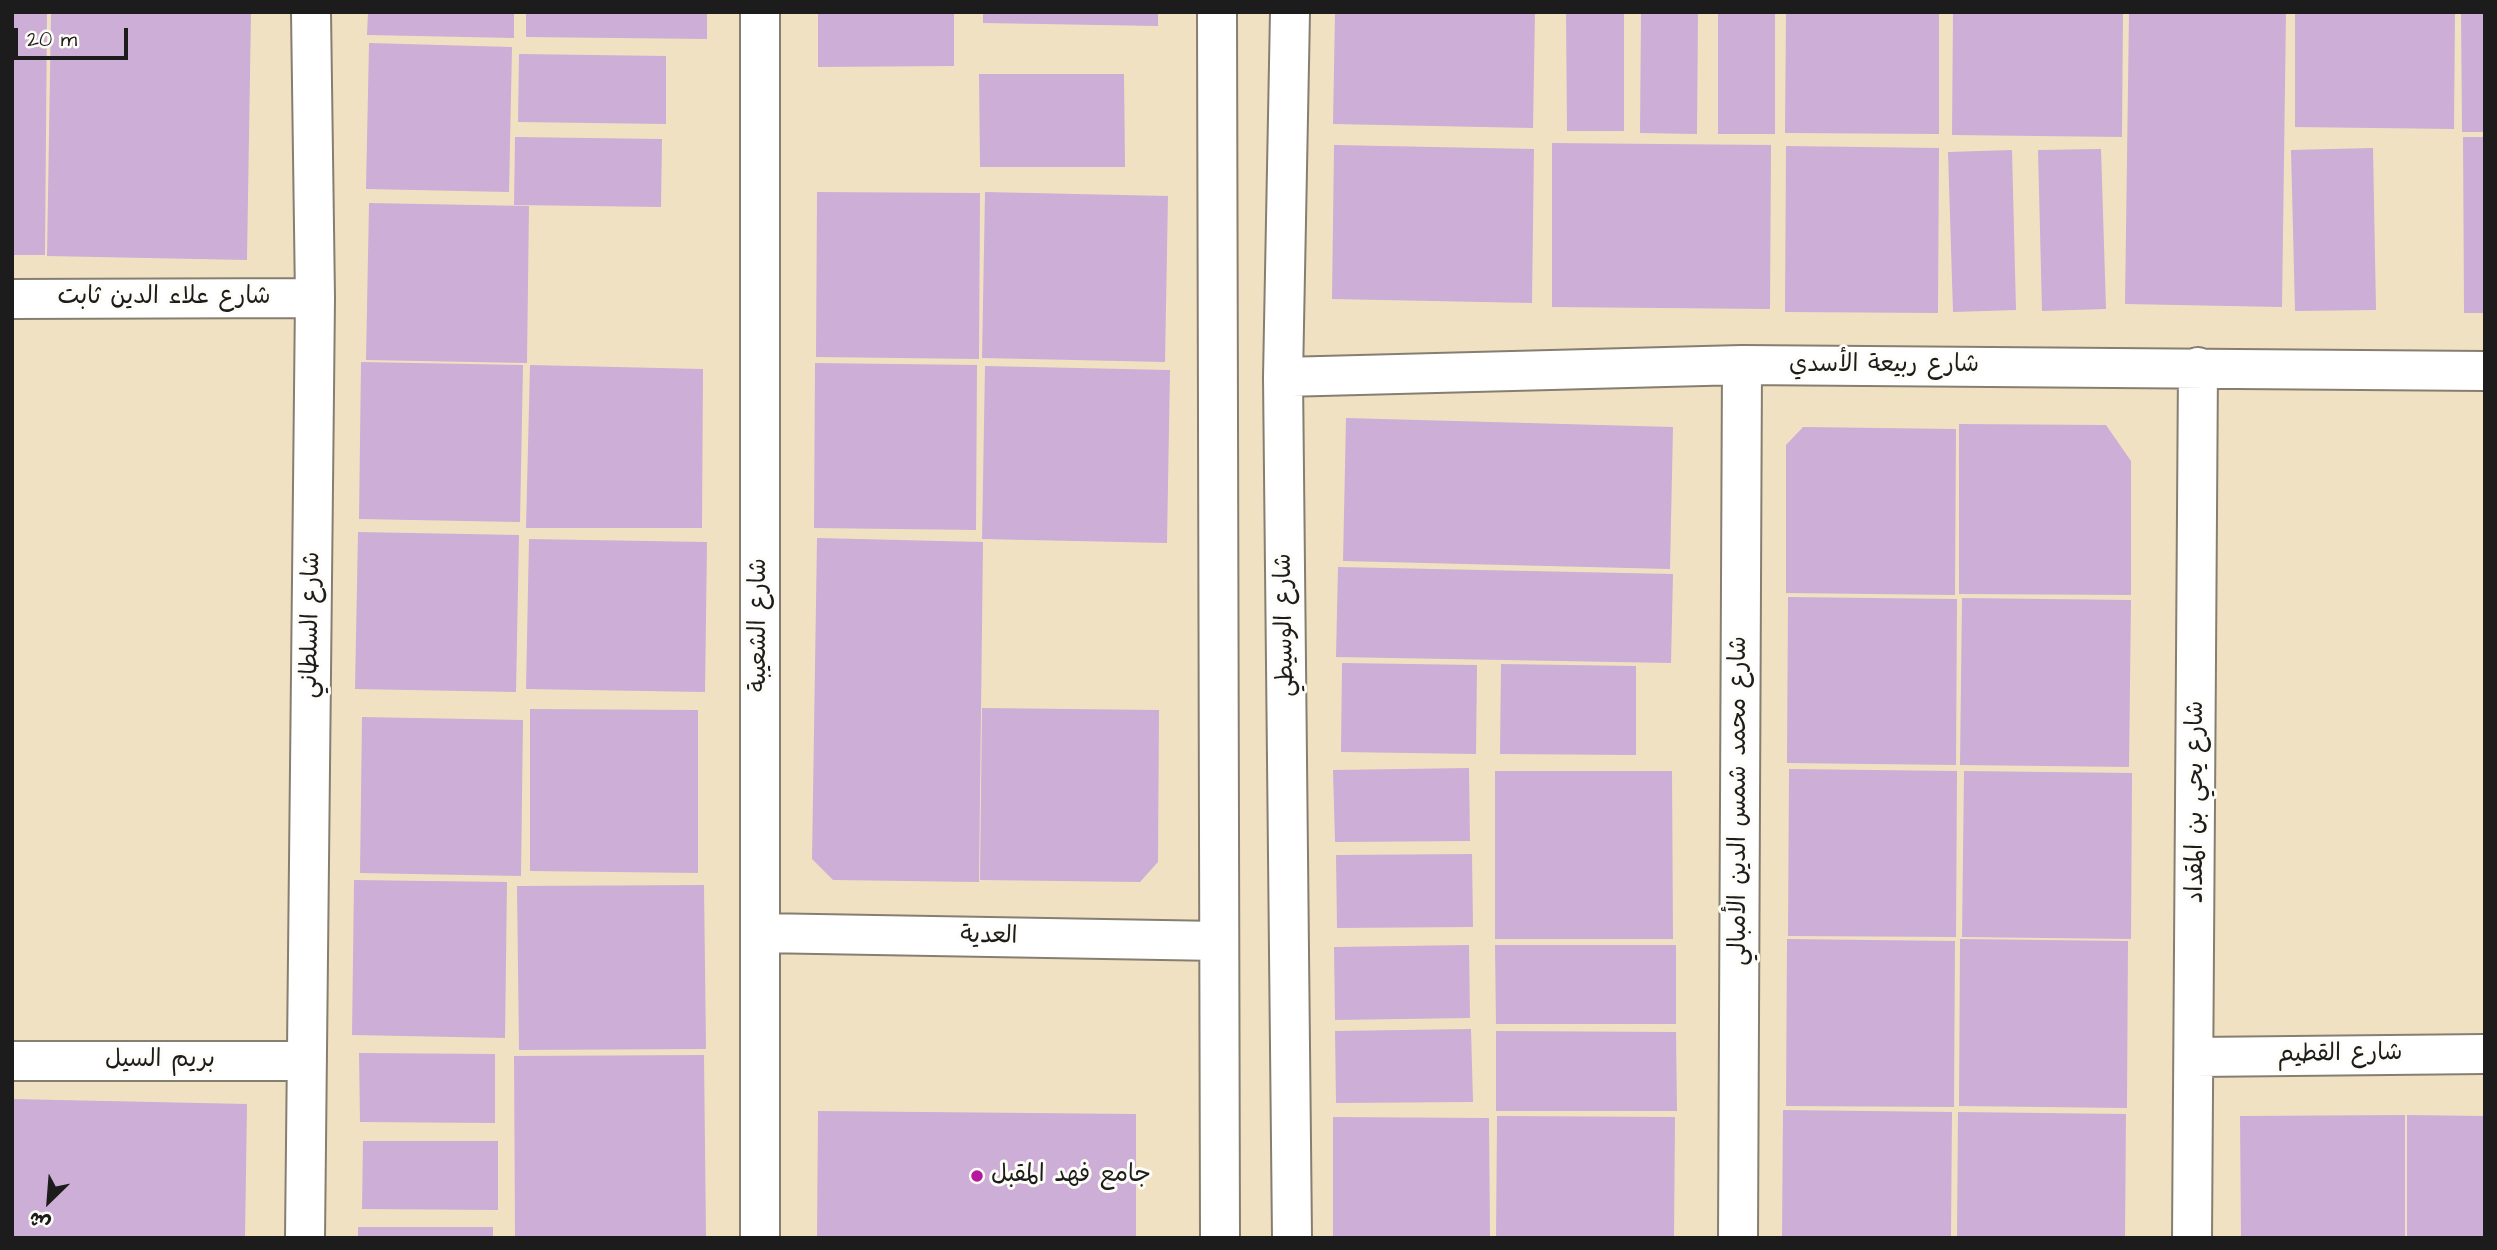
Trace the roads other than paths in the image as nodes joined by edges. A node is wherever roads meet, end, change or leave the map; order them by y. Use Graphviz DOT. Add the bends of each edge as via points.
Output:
graph roads {
  1 [pos="311,12"];
  2 [pos="760,12"];
  3 [pos="1217,12"];
  4 [pos="1290,12"];
  5 [pos="315,298"];
  6 [pos="12,299"];
  7 [pos="1742,365"];
  8 [pos="2198,367"];
  9 [pos="2485,371"];
  10 [pos="1283,377"];
  11 [pos="760,933"];
  12 [pos="1219,941"];
  13 [pos="2485,1054"];
  14 [pos="2196,1057"];
  15 [pos="12,1061"];
  16 [pos="307,1061"];
  17 [pos="305,1238"];
  18 [pos="760,1238"];
  19 [pos="1220,1238"];
  20 [pos="1292,1238"];
  21 [pos="1738,1238"];
  22 [pos="2192,1238"];
  1 -- 5 [label="street, شارع السلطاني"];
  2 -- 11 [label="street, شارع الشعيبة"];
  3 -- 12 [label="street"];
  4 -- 10 [label="street, شارع الوسيطي"];
  5 -- 6 [label="street, شارع علاء الدين ثابت"];
  5 -- 16 [label="street, شارع السلطاني"];
  7 -- 8 [label="street, شارع ربيعة الأسدي"];
  7 -- 10 [label="street, شارع ربيعة الأسدي"];
  7 -- 21 [label="street, شارع محمد شمس الدين الأمبالي"];
  8 -- 9 [label="street, شارع ربيعة الأسدي"];
  8 -- 14 [label="street, شارع يحي بن المقداد"];
  10 -- 20 [label="street, شارع الوسيطي"];
  11 -- 12 [label="street, العدية"];
  11 -- 18 [label="street, شارع الشعيبة"];
  12 -- 19 [label="street"];
  13 -- 14 [label="street, شارع القطيم"];
  14 -- 22 [label="street, شارع يحي بن المقداد"];
  15 -- 16 [label="street, بريم السيل"];
  16 -- 17 [label="street, شارع السلطاني"];
}
